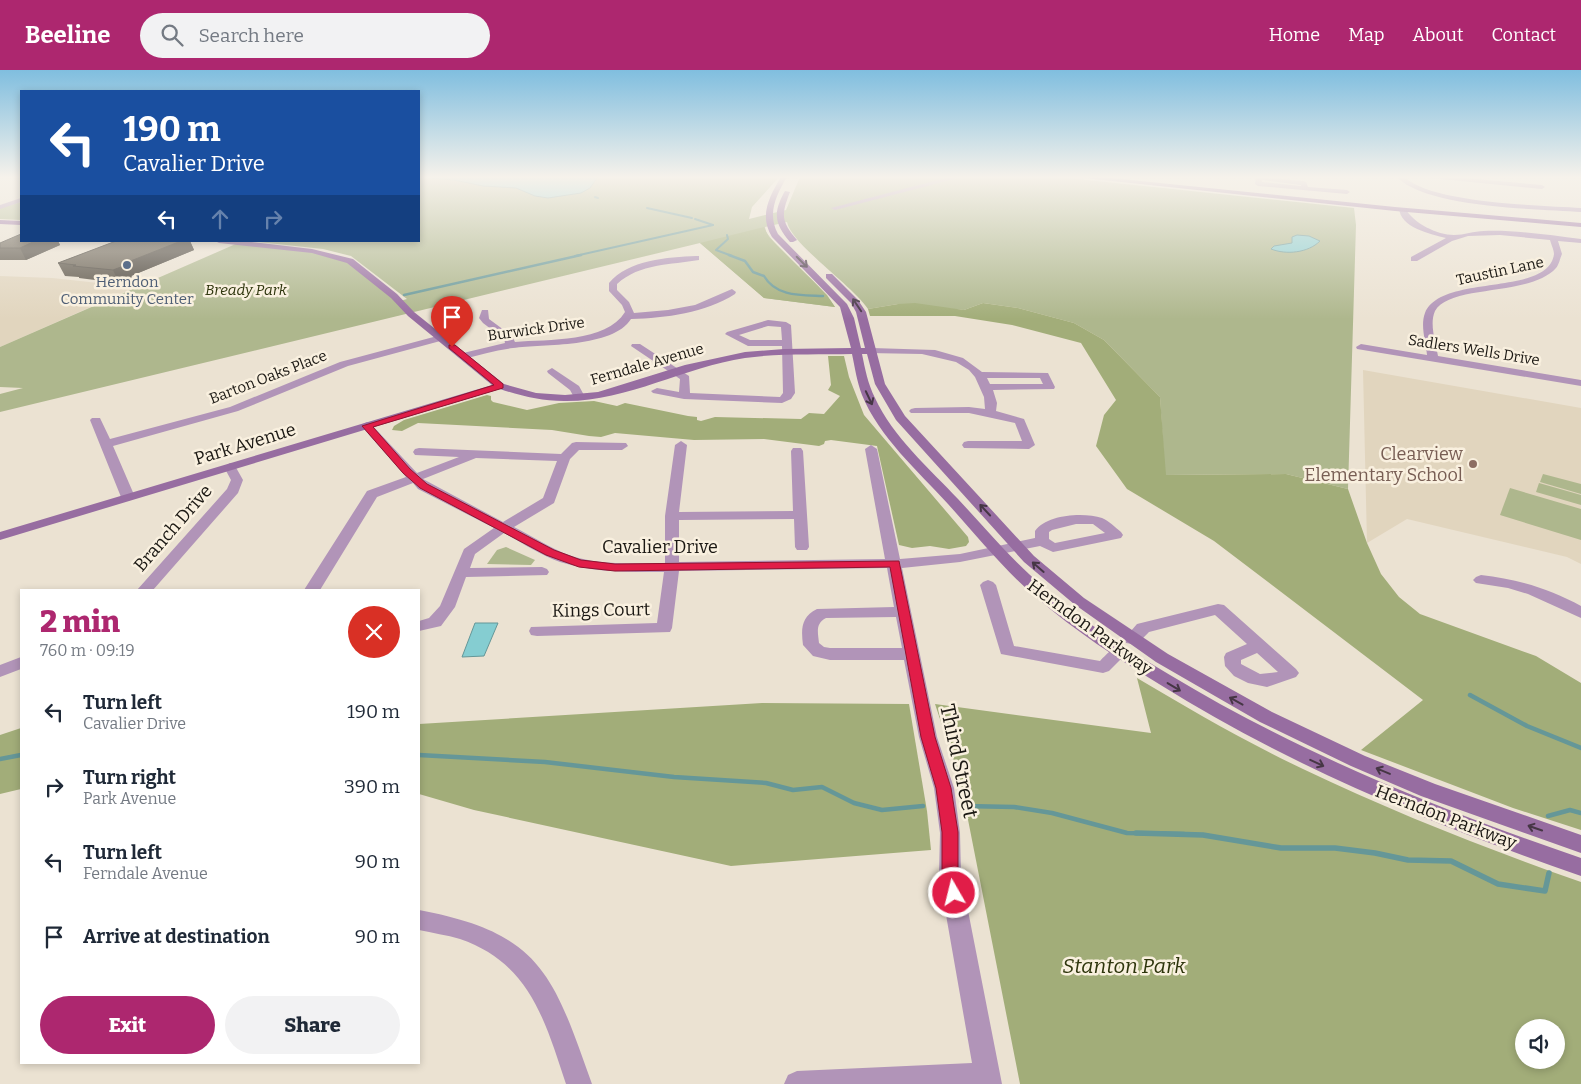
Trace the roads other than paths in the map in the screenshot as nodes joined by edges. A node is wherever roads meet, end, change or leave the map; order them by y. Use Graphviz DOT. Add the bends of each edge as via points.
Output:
graph roads {
  1 [pos="770,224"];
  2 [pos="782,224"];
  3 [pos="1416,224"];
  4 [pos="1454,238"];
  5 [pos="1553,238"];
  6 [pos="1581,241"];
  7 [pos="228,242"];
  8 [pos="803,250"];
  9 [pos="1567,256"];
  10 [pos="696,258"];
  11 [pos="1414,259"];
  12 [pos="1565,266"];
  13 [pos="824,271"];
  14 [pos="732,292"];
  15 [pos="485,312"];
  16 [pos="629,316"];
  17 [pos="441,338"];
  18 [pos="511,345"];
  19 [pos="636,346"];
  20 [pos="787,347"];
  21 [pos="1361,347"];
  22 [pos="872,351"];
  23 [pos="857,352"];
  24 [pos="463,356"];
  25 [pos="1433,359"];
  26 [pos="552,371"];
  27 [pos="676,371"];
  28 [pos="979,375"];
  29 [pos="1581,383"];
  30 [pos="500,386"];
  31 [pos="986,387"];
  32 [pos="657,390"];
  33 [pos="684,396"];
  34 [pos="579,397"];
  35 [pos="915,410"];
  36 [pos="990,413"];
  37 [pos="96,420"];
  38 [pos="367,426"];
  39 [pos="106,444"];
  40 [pos="682,445"];
  41 [pos="968,445"];
  42 [pos="622,446"];
  43 [pos="871,449"];
  44 [pos="797,451"];
  45 [pos="419,452"];
  46 [pos="477,455"];
  47 [pos="564,458"];
  48 [pos="230,467"];
  49 [pos="414,478"];
  50 [pos="128,497"];
  51 [pos="799,515"];
  52 [pos="672,516"];
  53 [pos="504,527"];
  54 [pos="0,536"];
  55 [pos="1042,541"];
  56 [pos="802,546"];
  57 [pos="1017,546"];
  58 [pos="997,551"];
  59 [pos="895,564"];
  60 [pos="672,567"];
  61 [pos="542,572"];
  62 [pos="460,573"];
  63 [pos="1482,580"];
  64 [pos="988,585"];
  65 [pos="146,589"];
  66 [pos="313,589"];
  67 [pos="904,612"];
  68 [pos="1581,614"];
  69 [pos="420,626"];
  70 [pos="537,631"];
  71 [pos="1126,646"];
  72 [pos="1260,646"];
  73 [pos="912,654"];
  74 [pos="20,663"];
  75 [pos="0,671"];
  76 [pos="1581,844"];
  77 [pos="1581,867"];
  78 [pos="420,920"];
  79 [pos="988,1080"];
  80 [pos="579,1084"];
  81 [pos="797,1084"];
  1 -- 23 [label="main road, Herndon Parkway, one-way" via="774,235 844,306"];
  2 -- 8 [label="main road, Herndon Parkway"];
  3 -- 4 [label="street"];
  4 -- 5 [label="street" via="1492,234"];
  4 -- 11 [label="street"];
  5 -- 6 [label="street"];
  5 -- 9 [label="street, Taustin Lane"];
  7 -- 17 [label="main road, Ferndale Avenue" via="312,251 350,262"];
  10 -- 16 [label="street" via="635,269 616,278 612,287 629,308"];
  12 -- 25 [label="street, Taustin Lane" via="1543,279 1466,291 1437,302 1428,318"];
  22 -- 13 [label="main road, Herndon Parkway, one-way" via="862,312"];
  14 -- 16 [label="street" via="719,300 678,312"];
  15 -- 18 [label="street" via="486,322 509,338"];
  16 -- 18 [label="street, Burwick Drive" via="616,328 586,338"];
  17 -- 24 [label="main road, Ferndale Avenue"];
  17 -- 39 [label="street, Barton Oaks Place" via="344,364 234,409"];
  18 -- 24 [label="street, Burwick Drive"];
  19 -- 27 [label="street"];
  20 -- 20 [label="street" via="748,343 730,334 768,323 786,325"];
  20 -- 23 [label="main road, Ferndale Avenue"];
  20 -- 27 [label="main road, Ferndale Avenue"];
  20 -- 33 [label="street" via="789,393 782,400"];
  21 -- 25 [label="street, Sadlers Wells Drive"];
  22 -- 23 [label="main road, Ferndale Avenue"];
  22 -- 28 [label="street, Ferndale Avenue" via="937,354 970,366"];
  57 -- 22 [label="main road, Herndon Parkway, one-way" via="900,418 880,384"];
  23 -- 58 [label="main road, Herndon Parkway, one-way" via="863,384 880,417"];
  24 -- 30 [label="main road, Ferndale Avenue"];
  25 -- 29 [label="street, Sadlers Wells Drive"];
  26 -- 34 [label="street" via="575,388"];
  27 -- 33 [label="street" via="686,378"];
  27 -- 34 [label="main road, Ferndale Avenue" via="608,393"];
  28 -- 31 [label="street, Ferndale Avenue"];
  28 -- 31 [label="street" via="1044,375 1050,387"];
  30 -- 34 [label="main road, Ferndale Avenue" via="534,396"];
  30 -- 38 [label="main road, Park Avenue"];
  31 -- 36 [label="street, Ferndale Avenue" via="992,406"];
  32 -- 33 [label="street"];
  35 -- 36 [label="street"];
  36 -- 41 [label="street" via="1020,421 1029,445"];
  37 -- 39 [label="street"];
  38 -- 48 [label="main road, Park Avenue"];
  38 -- 49 [label="street, Cavalier Drive"];
  39 -- 50 [label="street"];
  40 -- 52 [label="street"];
  42 -- 47 [label="street" via="576,446"];
  43 -- 59 [label="street, Third Street"];
  44 -- 51 [label="street"];
  45 -- 46 [label="street"];
  46 -- 47 [label="street"];
  46 -- 49 [label="street"];
  47 -- 53 [label="street" via="549,500"];
  48 -- 50 [label="main road, Park Avenue"];
  48 -- 65 [label="street, Branch Drive" via="237,480 233,490"];
  49 -- 53 [label="street, Cavalier Drive" via="423,486"];
  49 -- 66 [label="street" via="372,494"];
  50 -- 54 [label="main road, Park Avenue"];
  51 -- 52 [label="street"];
  51 -- 56 [label="street"];
  52 -- 60 [label="street"];
  53 -- 60 [label="street, Cavalier Drive" via="579,564 615,568"];
  53 -- 62 [label="street" via="469,552"];
  55 -- 57 [label="street, Cavalier Drive"];
  57 -- 58 [label="street, Cavalier Drive"];
  71 -- 57 [label="main road, Herndon Parkway, one-way"];
  58 -- 59 [label="street, Cavalier Drive" via="943,561"];
  58 -- 71 [label="main road, Herndon Parkway" via="1028,583 1080,625"];
  59 -- 60 [label="street, Cavalier Drive"];
  59 -- 67 [label="street, Third Street"];
  60 -- 70 [label="street, Kings Court" via="664,628"];
  61 -- 62 [label="street"];
  62 -- 69 [label="street" via="447,607 435,622"];
  63 -- 68 [label="street" via="1529,588"];
  64 -- 71 [label="street" via="1007,650 1103,667"];
  67 -- 73 [label="street, Third Street"];
  67 -- 73 [label="street" via="823,613 810,623 811,645 818,652 830,654"];
  71 -- 72 [label="street" via="1143,628 1218,609"];
  76 -- 71 [label="main road, Herndon Parkway, one-way" via="1428,790 1342,753"];
  71 -- 77 [label="main road, Herndon Parkway, one-way" via="1217,712 1321,764 1452,822"];
  73 -- 79 [label="street, Third Street" via="928,737 944,788 950,832 950,875"];
  74 -- 75 [label="street"];
  78 -- 80 [label="street" via="463,930 492,941 514,955 533,974 547,997"];
  79 -- 81 [label="street"];
}
